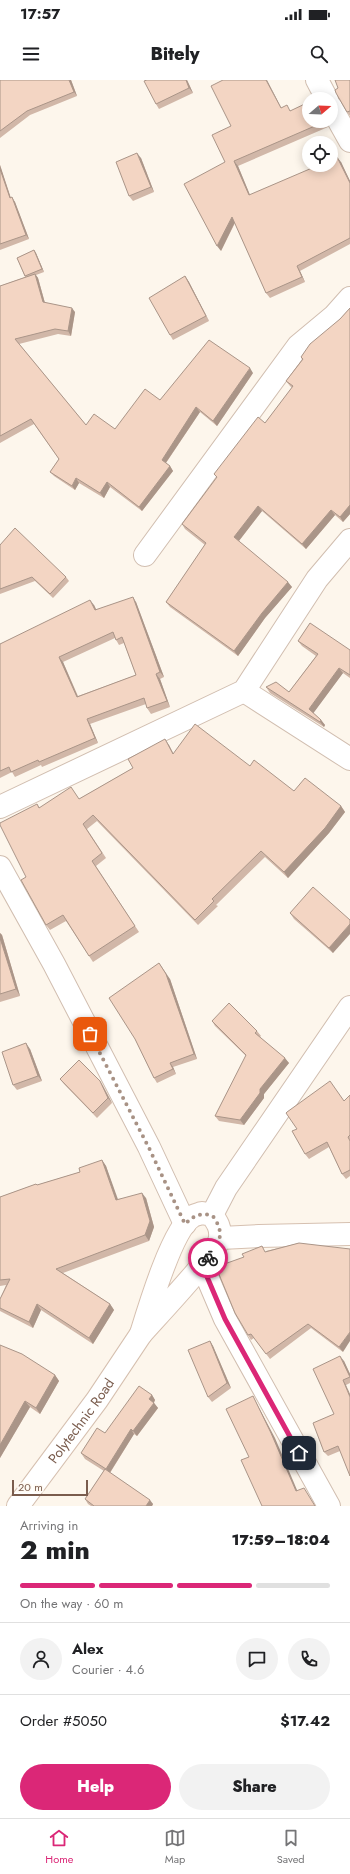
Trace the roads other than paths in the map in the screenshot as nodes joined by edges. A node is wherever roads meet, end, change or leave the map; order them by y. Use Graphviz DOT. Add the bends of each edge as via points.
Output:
graph roads {
  1 [pos="317,80"];
  2 [pos="323,92"];
  3 [pos="338,119"];
  4 [pos="350,141"];
  5 [pos="350,298"];
  6 [pos="350,540"];
  7 [pos="145,555"];
  8 [pos="244,691"];
  9 [pos="350,759"];
  10 [pos="0,807"];
  11 [pos="0,867"];
  12 [pos="350,1007"];
  13 [pos="212,1215"];
  14 [pos="185,1224"];
  15 [pos="350,1234"];
  16 [pos="220,1238"];
  17 [pos="202,1265"];
  18 [pos="141,1334"];
  19 [pos="18,1506"];
  20 [pos="329,1506"];
  1 -- 2 [label="street"];
  3 -- 4 [label="street"];
  5 -- 7 [label="street" via="334,316 298,346"];
  6 -- 8 [label="street" via="317,579"];
  8 -- 9 [label="street"];
  8 -- 10 [label="street"];
  11 -- 14 [label="street" via="54,964 149,1148"];
  12 -- 13 [label="street" via="226,1188"];
  13 -- 14 [label="street, Polytechnic Road" via="202,1213 192,1216"];
  13 -- 16 [label="street" via="219,1224"];
  14 -- 18 [label="street, Polytechnic Road" via="176,1239 152,1297"];
  15 -- 16 [label="street"];
  16 -- 17 [label="street, Polytechnic Road"];
  17 -- 18 [label="street, Polytechnic Road"];
  17 -- 20 [label="street" via="225,1319"];
  18 -- 19 [label="street, Polytechnic Road" via="98,1400"];
}
